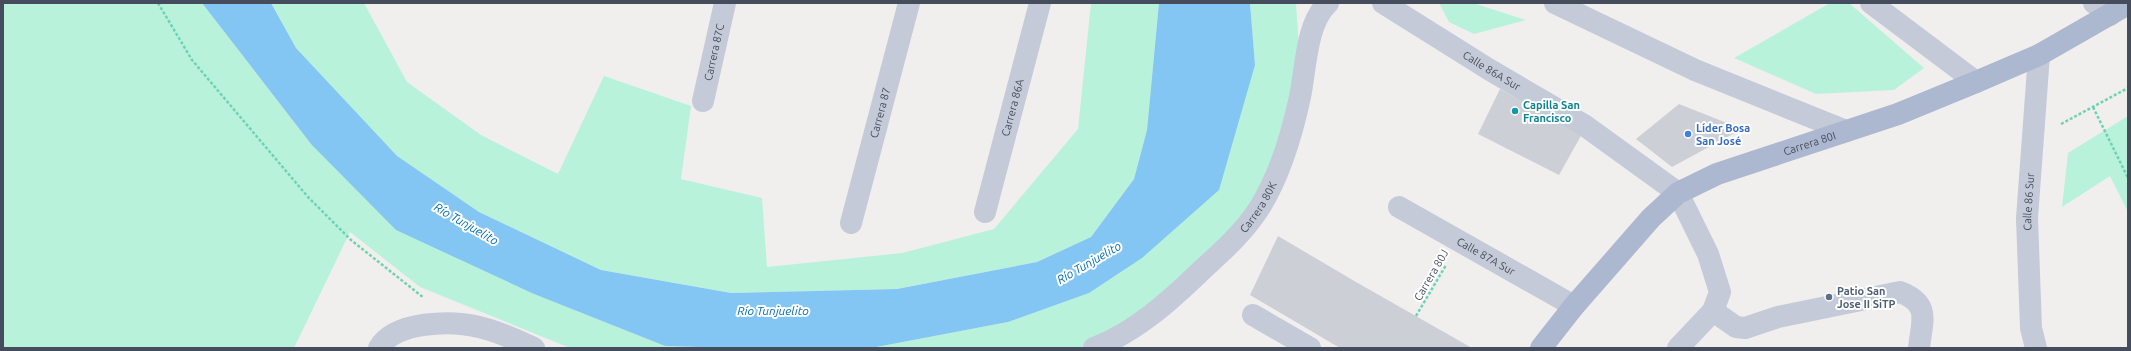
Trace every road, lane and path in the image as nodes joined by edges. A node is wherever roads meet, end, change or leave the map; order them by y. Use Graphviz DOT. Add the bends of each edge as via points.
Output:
graph roads {
  1 [pos="158,3"];
  2 [pos="725,3"];
  3 [pos="909,3"];
  4 [pos="1040,3"];
  5 [pos="1328,3"];
  6 [pos="1383,3"];
  7 [pos="1555,3"];
  8 [pos="1871,3"];
  9 [pos="2111,8"];
  10 [pos="2039,55"];
  11 [pos="1976,82"];
  12 [pos="2128,88"];
  13 [pos="703,101"];
  14 [pos="2094,107"];
  15 [pos="1846,131"];
  16 [pos="2031,141"];
  17 [pos="2128,178"];
  18 [pos="1678,193"];
  19 [pos="1399,207"];
  20 [pos="985,212"];
  21 [pos="851,223"];
  22 [pos="1459,241"];
  23 [pos="426,299"];
  24 [pos="1574,306"];
  25 [pos="1713,311"];
  26 [pos="1253,315"];
  27 [pos="1416,316"];
  28 [pos="379,348"];
  29 [pos="534,348"];
  30 [pos="1094,348"];
  31 [pos="1310,348"];
  32 [pos="1541,348"];
  33 [pos="1678,348"];
  34 [pos="1920,348"];
  35 [pos="2036,348"];
  1 -- 23 [label="path" via="192,60 308,197 351,240"];
  2 -- 13 [label="street, Carrera 87C"];
  3 -- 21 [label="street, Carrera 87"];
  4 -- 20 [label="street, Carrera 86A"];
  5 -- 30 [label="street, Carrera 80K" via="1321,9 1313,25 1300,98 1282,160 1260,206 1238,237 1181,291 1144,322"];
  6 -- 18 [label="street, Calle 86A Sur" via="1584,125"];
  7 -- 15 [label="street" via="1695,70"];
  8 -- 11 [label="street"];
  9 -- 10 [label="main road, Carrera 80I"];
  10 -- 11 [label="main road, Carrera 80I"];
  10 -- 16 [label="street, Calle 86 Sur"];
  11 -- 15 [label="main road, Carrera 80I" via="1898,114"];
  12 -- 14 [label="path"];
  14 -- 16 [label="path"];
  14 -- 17 [label="path"];
  15 -- 18 [label="main road, Carrera 80I" via="1743,164"];
  16 -- 35 [label="street, Calle 86 Sur" via="2027,218 2031,328"];
  18 -- 24 [label="main road, Carrera 80I" via="1651,218"];
  18 -- 25 [label="street" via="1708,254 1720,292"];
  19 -- 22 [label="street, Calle 87A Sur"];
  22 -- 24 [label="street, Calle 87A Sur"];
  22 -- 27 [label="path, Carrera 80J"];
  24 -- 32 [label="main road, Carrera 80I"];
  25 -- 33 [label="street"];
  25 -- 34 [label="street" via="1736,326 1746,328 1778,317 1900,292 1913,297 1922,311"];
  26 -- 31 [label="street"];
  28 -- 29 [label="street" via="383,340 411,327 458,324 479,327"];
}
